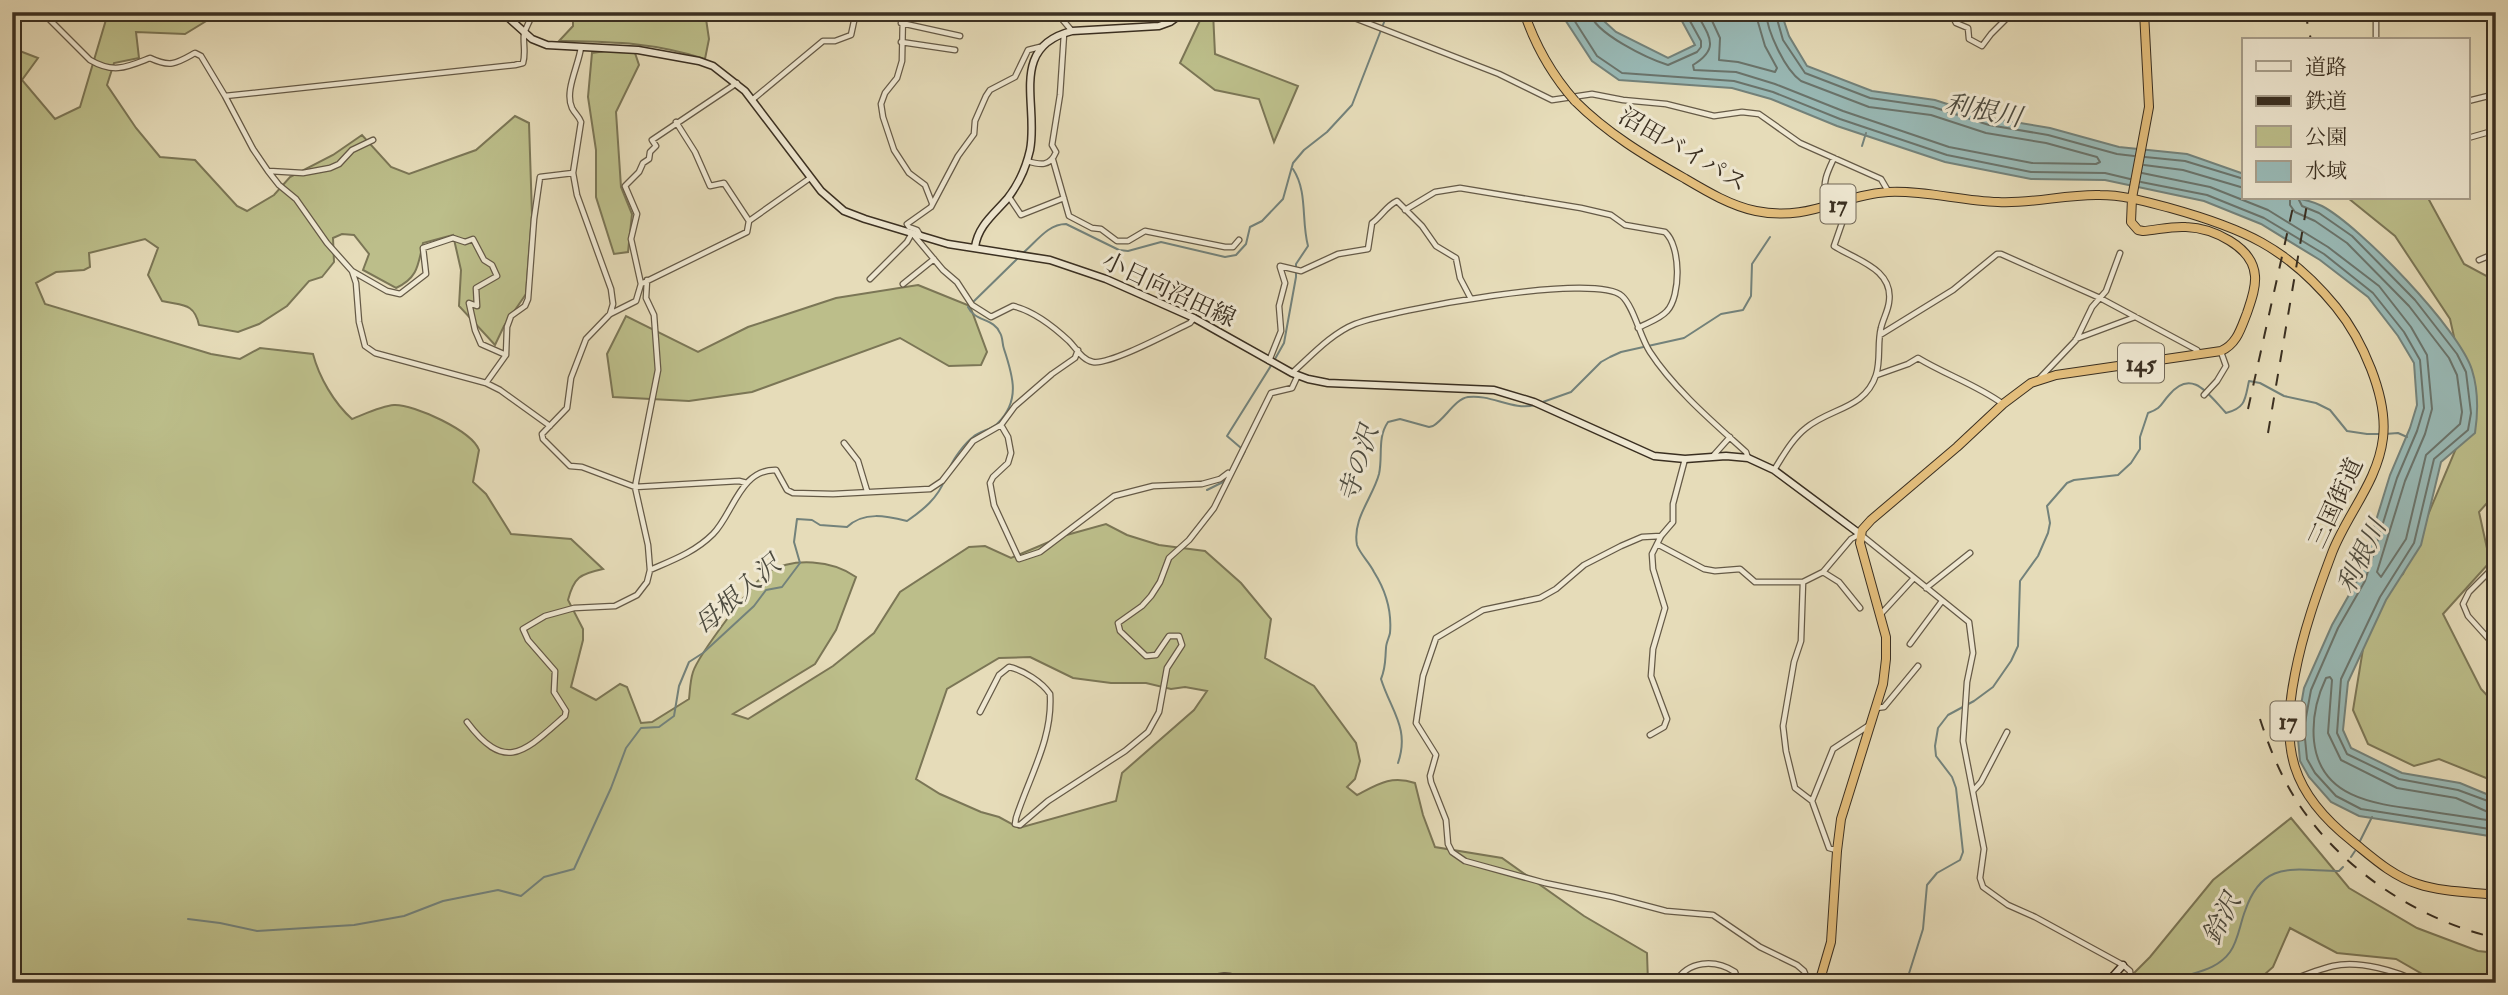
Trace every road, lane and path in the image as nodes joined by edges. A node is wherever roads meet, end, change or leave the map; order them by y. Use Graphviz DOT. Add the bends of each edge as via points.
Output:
graph roads {
  1 [pos="42,12"];
  2 [pos="502,12"];
  3 [pos="531,12"];
  4 [pos="856,12"];
  5 [pos="903,12"];
  6 [pos="1056,12"];
  7 [pos="1184,12"];
  8 [pos="1339,12"];
  9 [pos="1524,12"];
  10 [pos="2013,12"];
  11 [pos="2144,12"];
  12 [pos="2376,12"];
  13 [pos="2487,12"];
  14 [pos="1952,15"];
  15 [pos="901,23"];
  16 [pos="1068,32"];
  17 [pos="524,33"];
  18 [pos="960,36"];
  19 [pos="2376,38"];
  20 [pos="901,42"];
  21 [pos="2496,46"];
  22 [pos="580,47"];
  23 [pos="1041,47"];
  24 [pos="955,50"];
  25 [pos="737,83"];
  26 [pos="2496,94"];
  27 [pos="225,96"];
  28 [pos="752,100"];
  29 [pos="2470,100"];
  30 [pos="676,122"];
  31 [pos="2496,130"];
  32 [pos="2470,137"];
  33 [pos="373,140"];
  34 [pos="1834,158"];
  35 [pos="1027,160"];
  36 [pos="1053,160"];
  37 [pos="268,171"];
  38 [pos="573,173"];
  39 [pos="810,178"];
  40 [pos="1888,192"];
  41 [pos="1009,196"];
  42 [pos="1826,196"];
  43 [pos="1064,198"];
  44 [pos="2132,198"];
  45 [pos="932,204"];
  46 [pos="1405,210"];
  47 [pos="1837,216"];
  48 [pos="749,221"];
  49 [pos="912,233"];
  50 [pos="920,235"];
  51 [pos="1239,240"];
  52 [pos="975,247"];
  53 [pos="2120,253"];
  54 [pos="2496,253"];
  55 [pos="934,259"];
  56 [pos="2479,260"];
  57 [pos="352,271"];
  58 [pos="870,279"];
  59 [pos="647,280"];
  60 [pos="641,284"];
  61 [pos="903,284"];
  62 [pos="2100,298"];
  63 [pos="1471,299"];
  64 [pos="610,314"];
  65 [pos="2135,317"];
  66 [pos="1194,318"];
  67 [pos="1637,328"];
  68 [pos="1880,335"];
  69 [pos="2076,340"];
  70 [pos="1078,350"];
  71 [pos="2221,351"];
  72 [pos="506,355"];
  73 [pos="2201,356"];
  74 [pos="1269,361"];
  75 [pos="1295,374"];
  76 [pos="1876,375"];
  77 [pos="2038,380"];
  78 [pos="486,383"];
  79 [pos="2204,395"];
  80 [pos="2003,404"];
  81 [pos="1001,425"];
  82 [pos="550,426"];
  83 [pos="1730,437"];
  84 [pos="844,443"];
  85 [pos="1713,456"];
  86 [pos="1748,458"];
  87 [pos="1685,459"];
  88 [pos="1774,470"];
  89 [pos="1230,472"];
  90 [pos="747,483"];
  91 [pos="635,486"];
  92 [pos="867,491"];
  93 [pos="1860,534"];
  94 [pos="1661,536"];
  95 [pos="1657,544"];
  96 [pos="1970,553"];
  97 [pos="2496,565"];
  98 [pos="650,570"];
  99 [pos="1823,572"];
  100 [pos="1914,578"];
  101 [pos="1803,582"];
  102 [pos="1926,588"];
  103 [pos="1942,600"];
  104 [pos="1860,608"];
  105 [pos="1880,615"];
  106 [pos="1910,644"];
  107 [pos="2496,647"];
  108 [pos="1918,666"];
  109 [pos="1875,708"];
  110 [pos="981,712"];
  111 [pos="467,722"];
  112 [pos="1869,726"];
  113 [pos="2007,732"];
  114 [pos="1650,735"];
  115 [pos="1972,792"];
  116 [pos="1811,801"];
  117 [pos="1837,851"];
  118 [pos="2496,895"];
  119 [pos="2123,965"];
  120 [pos="1205,983"];
  121 [pos="1243,983"];
  122 [pos="1675,983"];
  123 [pos="1739,983"];
  124 [pos="1809,983"];
  125 [pos="1819,983"];
  126 [pos="2107,983"];
  127 [pos="2131,983"];
  128 [pos="2285,983"];
  129 [pos="2420,983"];
  1 -- 27 [label="street" via="100,66 134,66 150,58 173,65 195,53"];
  2 -- 17 [label="main road, 小日向沼田線"];
  3 -- 17 [label="street"];
  4 -- 28 [label="street" via="851,35 823,41"];
  5 -- 15 [label="street"];
  6 -- 16 [label="street"];
  7 -- 16 [label="main road" via="1159,26"];
  8 -- 34 [label="street" via="1499,74 1552,100 1592,94 1714,116 1759,114 1800,143"];
  9 -- 40 [label="highway, 沼田バイパス / 17, bridge" via="1541,52 1575,101 1624,143 1698,186 1755,211 1796,214"];
  10 -- 14 [label="street" via="1982,46 1969,39 1968,28 1956,23"];
  11 -- 44 [label="highway" via="2149,107"];
  12 -- 19 [label="street"];
  13 -- 21 [label="street"];
  15 -- 18 [label="street"];
  15 -- 20 [label="street"];
  16 -- 23 [label="main road"];
  16 -- 36 [label="street"];
  17 -- 22 [label="main road, 小日向沼田線" via="539,43"];
  17 -- 27 [label="street" via="525,58 515,65"];
  20 -- 24 [label="street"];
  20 -- 45 [label="street" via="902,61 881,104 883,117 894,150 909,173 925,185"];
  22 -- 25 [label="main road, 小日向沼田線" via="638,50 699,61"];
  22 -- 38 [label="street" via="571,94 572,108 581,122"];
  23 -- 35 [label="main road" via="1032,63 1029,84 1032,136"];
  23 -- 45 [label="street" via="1028,50 1015,77 990,90 975,121 974,134"];
  25 -- 28 [label="main road, 小日向沼田線"];
  25 -- 30 [label="street"];
  26 -- 29 [label="street"];
  27 -- 37 [label="street"];
  28 -- 39 [label="main road, 小日向沼田線"];
  30 -- 48 [label="street" via="710,186 724,183"];
  30 -- 60 [label="street" via="652,140 656,146 649,159 625,186 637,214 631,239"];
  31 -- 32 [label="street"];
  33 -- 37 [label="street" via="330,168 303,173"];
  34 -- 40 [label="street" via="1881,179"];
  34 -- 42 [label="street" via="1825,180"];
  35 -- 36 [label="street" via="1040,165"];
  35 -- 41 [label="main road"];
  36 -- 43 [label="street"];
  37 -- 57 [label="street"];
  38 -- 64 [label="street" via="611,289"];
  38 -- 72 [label="street" via="540,177 528,299 511,316"];
  39 -- 48 [label="street"];
  39 -- 49 [label="main road, 小日向沼田線" via="844,211"];
  40 -- 44 [label="highway, 沼田バイパス / 17" via="1994,202 2093,195"];
  41 -- 43 [label="street" via="1021,215"];
  41 -- 52 [label="main road" via="979,230"];
  43 -- 51 [label="street" via="1069,216 1117,241 1145,231 1203,245 1233,247"];
  44 -- 71 [label="highway" via="2130,217 2138,230 2185,227 2213,232 2249,258 2255,276 2253,294 2237,338"];
  44 -- 118 [label="highway, 三国街道 / 17" via="2239,229 2278,251 2339,311 2356,338 2381,399 2383,436 2374,472 2339,536 2307,621 2289,709 2290,751 2303,786 2320,812 2376,861 2418,885"];
  45 -- 50 [label="street" via="907,224"];
  46 -- 63 [label="street" via="1436,246 1456,258"];
  46 -- 67 [label="street" via="1435,192 1460,188 1581,208 1611,215 1625,225 1665,232 1674,245 1676,294 1666,314"];
  46 -- 74 [label="street" via="1397,201 1390,204 1372,223 1370,244 1364,251 1338,254 1301,271 1280,266 1285,283 1279,306 1281,331"];
  47 -- 68 [label="street" via="1842,223 1834,246 1873,266 1889,291"];
  48 -- 59 [label="street" via="747,232"];
  49 -- 50 [label="main road, 小日向沼田線"];
  49 -- 55 [label="street"];
  49 -- 58 [label="street"];
  50 -- 52 [label="main road, 小日向沼田線"];
  52 -- 66 [label="main road, 小日向沼田線" via="1070,266"];
  53 -- 62 [label="street"];
  54 -- 56 [label="street"];
  55 -- 61 [label="street"];
  55 -- 70 [label="street" via="982,314 991,317 1013,306 1023,308"];
  57 -- 72 [label="street" via="400,294 426,274 423,248 453,238 473,239 497,276 476,288 477,306 469,303 475,330 481,344"];
  57 -- 78 [label="street" via="365,346 375,353"];
  59 -- 60 [label="street"];
  59 -- 91 [label="street" via="658,370"];
  60 -- 64 [label="street" via="636,301"];
  62 -- 65 [label="street"];
  62 -- 68 [label="street" via="1997,254 1953,290"];
  62 -- 69 [label="street"];
  63 -- 67 [label="street" via="1604,288 1628,303"];
  63 -- 75 [label="street" via="1353,324"];
  64 -- 82 [label="street" via="586,339 571,378 570,403"];
  65 -- 69 [label="street"];
  65 -- 73 [label="street"];
  66 -- 70 [label="street" via="1105,361 1089,362"];
  66 -- 74 [label="main road, 小日向沼田線"];
  67 -- 83 [label="street" via="1651,353 1696,406"];
  68 -- 76 [label="street"];
  69 -- 77 [label="street"];
  70 -- 81 [label="street"];
  71 -- 73 [label="highway, 145"];
  71 -- 79 [label="street" via="2226,366"];
  72 -- 78 [label="street"];
  73 -- 77 [label="highway, 145"];
  74 -- 75 [label="main road, 小日向沼田線"];
  75 -- 87 [label="main road, 小日向沼田線" via="1328,383 1494,390 1534,402 1644,453"];
  75 -- 89 [label="street" via="1292,388 1271,393"];
  76 -- 80 [label="street" via="1917,358"];
  76 -- 88 [label="street" via="1863,398 1799,433"];
  77 -- 80 [label="highway, 145"];
  78 -- 82 [label="street"];
  80 -- 93 [label="highway, 145"];
  81 -- 89 [label="street" via="1012,453 990,483 994,505 1019,559 1044,549 1114,496 1153,486 1202,484"];
  81 -- 92 [label="street" via="973,441 930,489"];
  82 -- 91 [label="street" via="543,439 570,466"];
  83 -- 85 [label="street"];
  83 -- 86 [label="street"];
  84 -- 92 [label="street" via="858,461"];
  85 -- 86 [label="main road, 小日向沼田線"];
  85 -- 87 [label="main road, 小日向沼田線"];
  86 -- 88 [label="main road, 小日向沼田線"];
  87 -- 94 [label="street" via="1673,522"];
  88 -- 93 [label="main road, 小日向沼田線"];
  89 -- 110 [label="street" via="1214,508 1169,558 1151,596 1118,623 1120,631 1146,656 1156,655 1170,636 1179,636 1182,645 1167,668 1159,712 1139,742 1020,825 1015,824 1016,818 1047,733 1050,694 1017,668 1009,667 999,675"];
  90 -- 91 [label="street"];
  90 -- 92 [label="street" via="764,470 776,470 793,493"];
  90 -- 98 [label="street" via="714,533 688,554"];
  91 -- 98 [label="street"];
  93 -- 99 [label="street"];
  93 -- 100 [label="street"];
  93 -- 105 [label="highway"];
  94 -- 95 [label="street"];
  94 -- 124 [label="street" via="1642,537 1621,546 1584,565 1540,598 1483,610 1436,638 1423,676 1416,723 1436,755 1430,776 1446,820 1448,844 1465,861 1515,876 1665,911 1713,915 1741,936 1797,965"];
  95 -- 101 [label="street" via="1704,569 1740,569 1755,582"];
  95 -- 114 [label="street" via="1653,569 1665,608 1650,666 1667,719 1664,727"];
  96 -- 102 [label="street"];
  97 -- 107 [label="street" via="2463,604"];
  98 -- 111 [label="street" via="642,590 615,606 574,608 545,616 523,629 555,671 554,692 565,716 514,754 487,745"];
  99 -- 101 [label="street"];
  99 -- 104 [label="street" via="1839,582"];
  100 -- 102 [label="street"];
  100 -- 105 [label="street"];
  101 -- 116 [label="street" via="1801,641 1783,726 1795,788"];
  102 -- 103 [label="street"];
  103 -- 106 [label="street"];
  103 -- 115 [label="street" via="1969,622 1973,653 1964,741"];
  105 -- 109 [label="highway" via="1886,659"];
  108 -- 109 [label="street" via="1884,707"];
  109 -- 112 [label="highway"];
  112 -- 116 [label="street" via="1833,749"];
  112 -- 117 [label="highway" via="1841,819"];
  113 -- 115 [label="street"];
  115 -- 119 [label="street" via="1984,849 1983,887 2008,905"];
  116 -- 117 [label="street" via="1829,848"];
  117 -- 125 [label="highway" via="1831,942"];
  119 -- 126 [label="main road"];
  119 -- 127 [label="street" via="2130,971"];
  120 -- 121 [label="street" via="1215,976 1230,975"];
  122 -- 123 [label="street" via="1701,963 1713,962 1735,972"];
  128 -- 129 [label="street" via="2335,966 2353,965 2397,972"];
}
